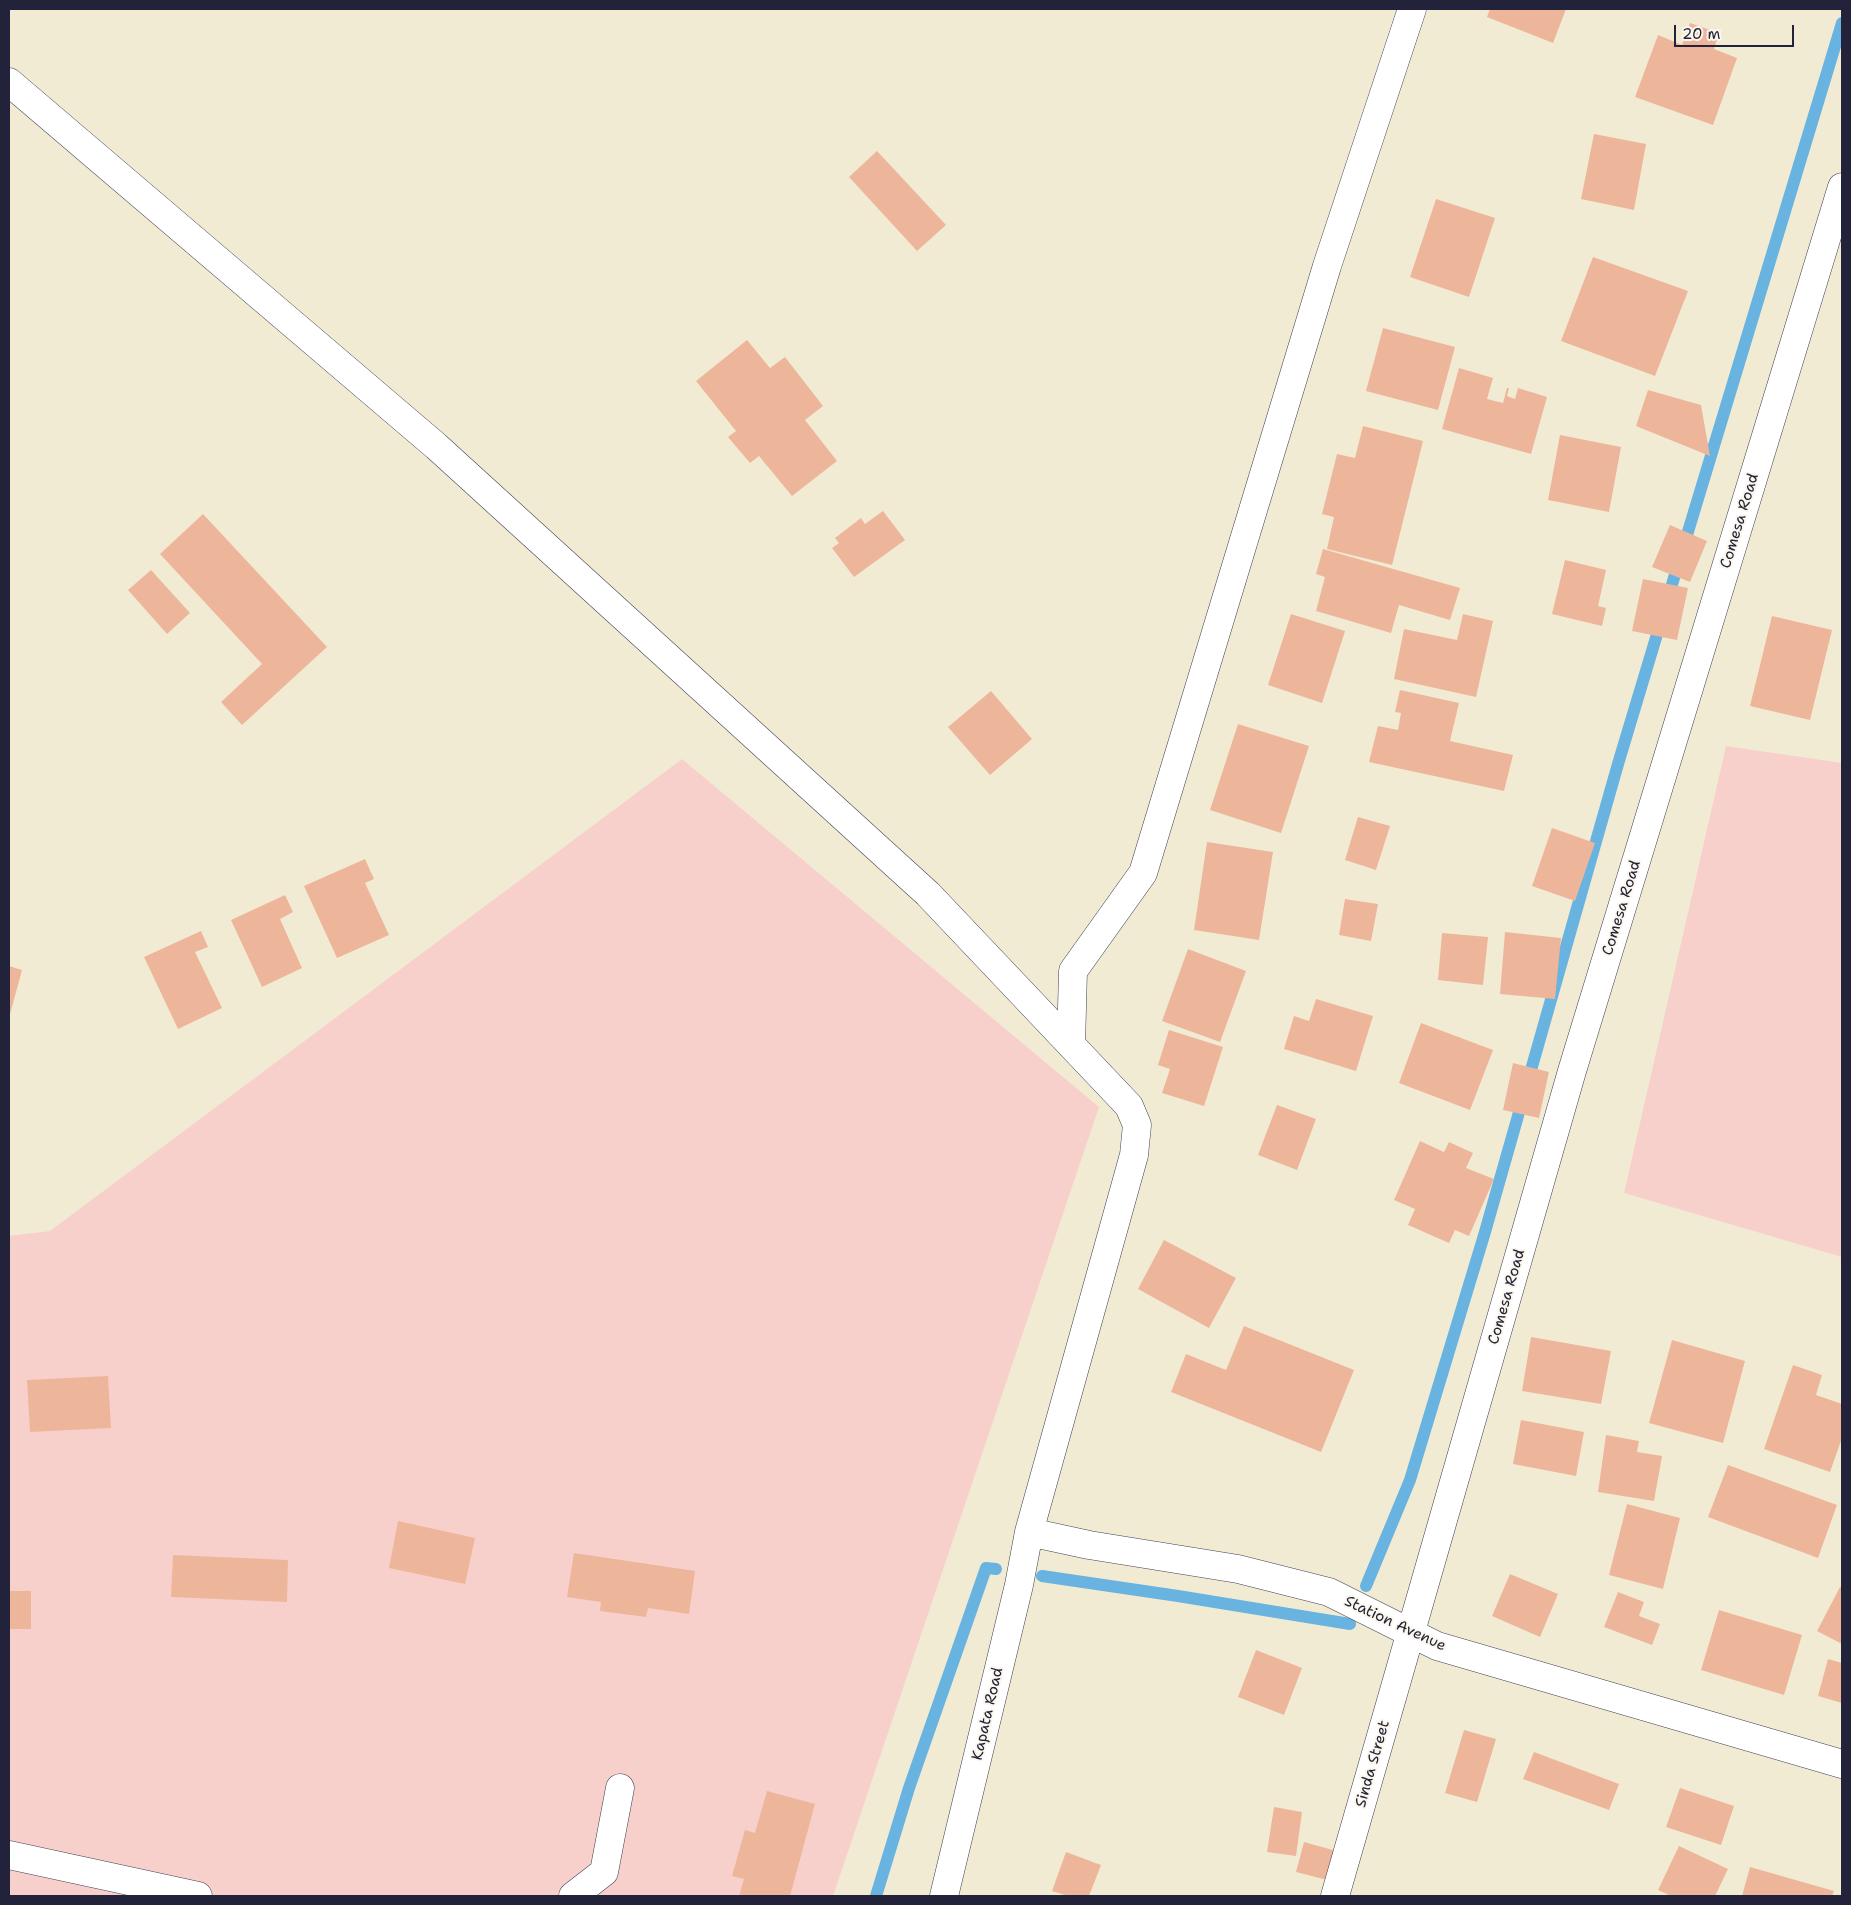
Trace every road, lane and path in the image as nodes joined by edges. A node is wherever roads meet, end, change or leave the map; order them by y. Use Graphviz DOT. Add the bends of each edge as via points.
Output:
graph roads {
  1 [pos="1412,9"];
  2 [pos="9,82"];
  3 [pos="1842,187"];
  4 [pos="1071,1045"];
  5 [pos="1029,1532"];
  6 [pos="1410,1632"];
  7 [pos="1842,1764"];
  8 [pos="620,1788"];
  9 [pos="9,1856"];
  10 [pos="198,1896"];
  11 [pos="573,1896"];
  12 [pos="944,1896"];
  13 [pos="1336,1896"];
  1 -- 4 [label="street" via="1327,266 1143,873 1073,971"];
  2 -- 4 [label="street, Kapata Road" via="436,446 928,894"];
  3 -- 6 [label="street, Comesa Road" via="1572,1071"];
  4 -- 5 [label="street, Kapata Road" via="1129,1106 1137,1125 1134,1155"];
  5 -- 6 [label="street, Station Avenue" via="1238,1569 1329,1592"];
  5 -- 12 [label="street, Kapata Road"];
  6 -- 7 [label="street, Station Avenue" via="1438,1646"];
  6 -- 13 [label="street, Sinda Street"];
  8 -- 11 [label="street" via="604,1872"];
  9 -- 10 [label="street"];
}
